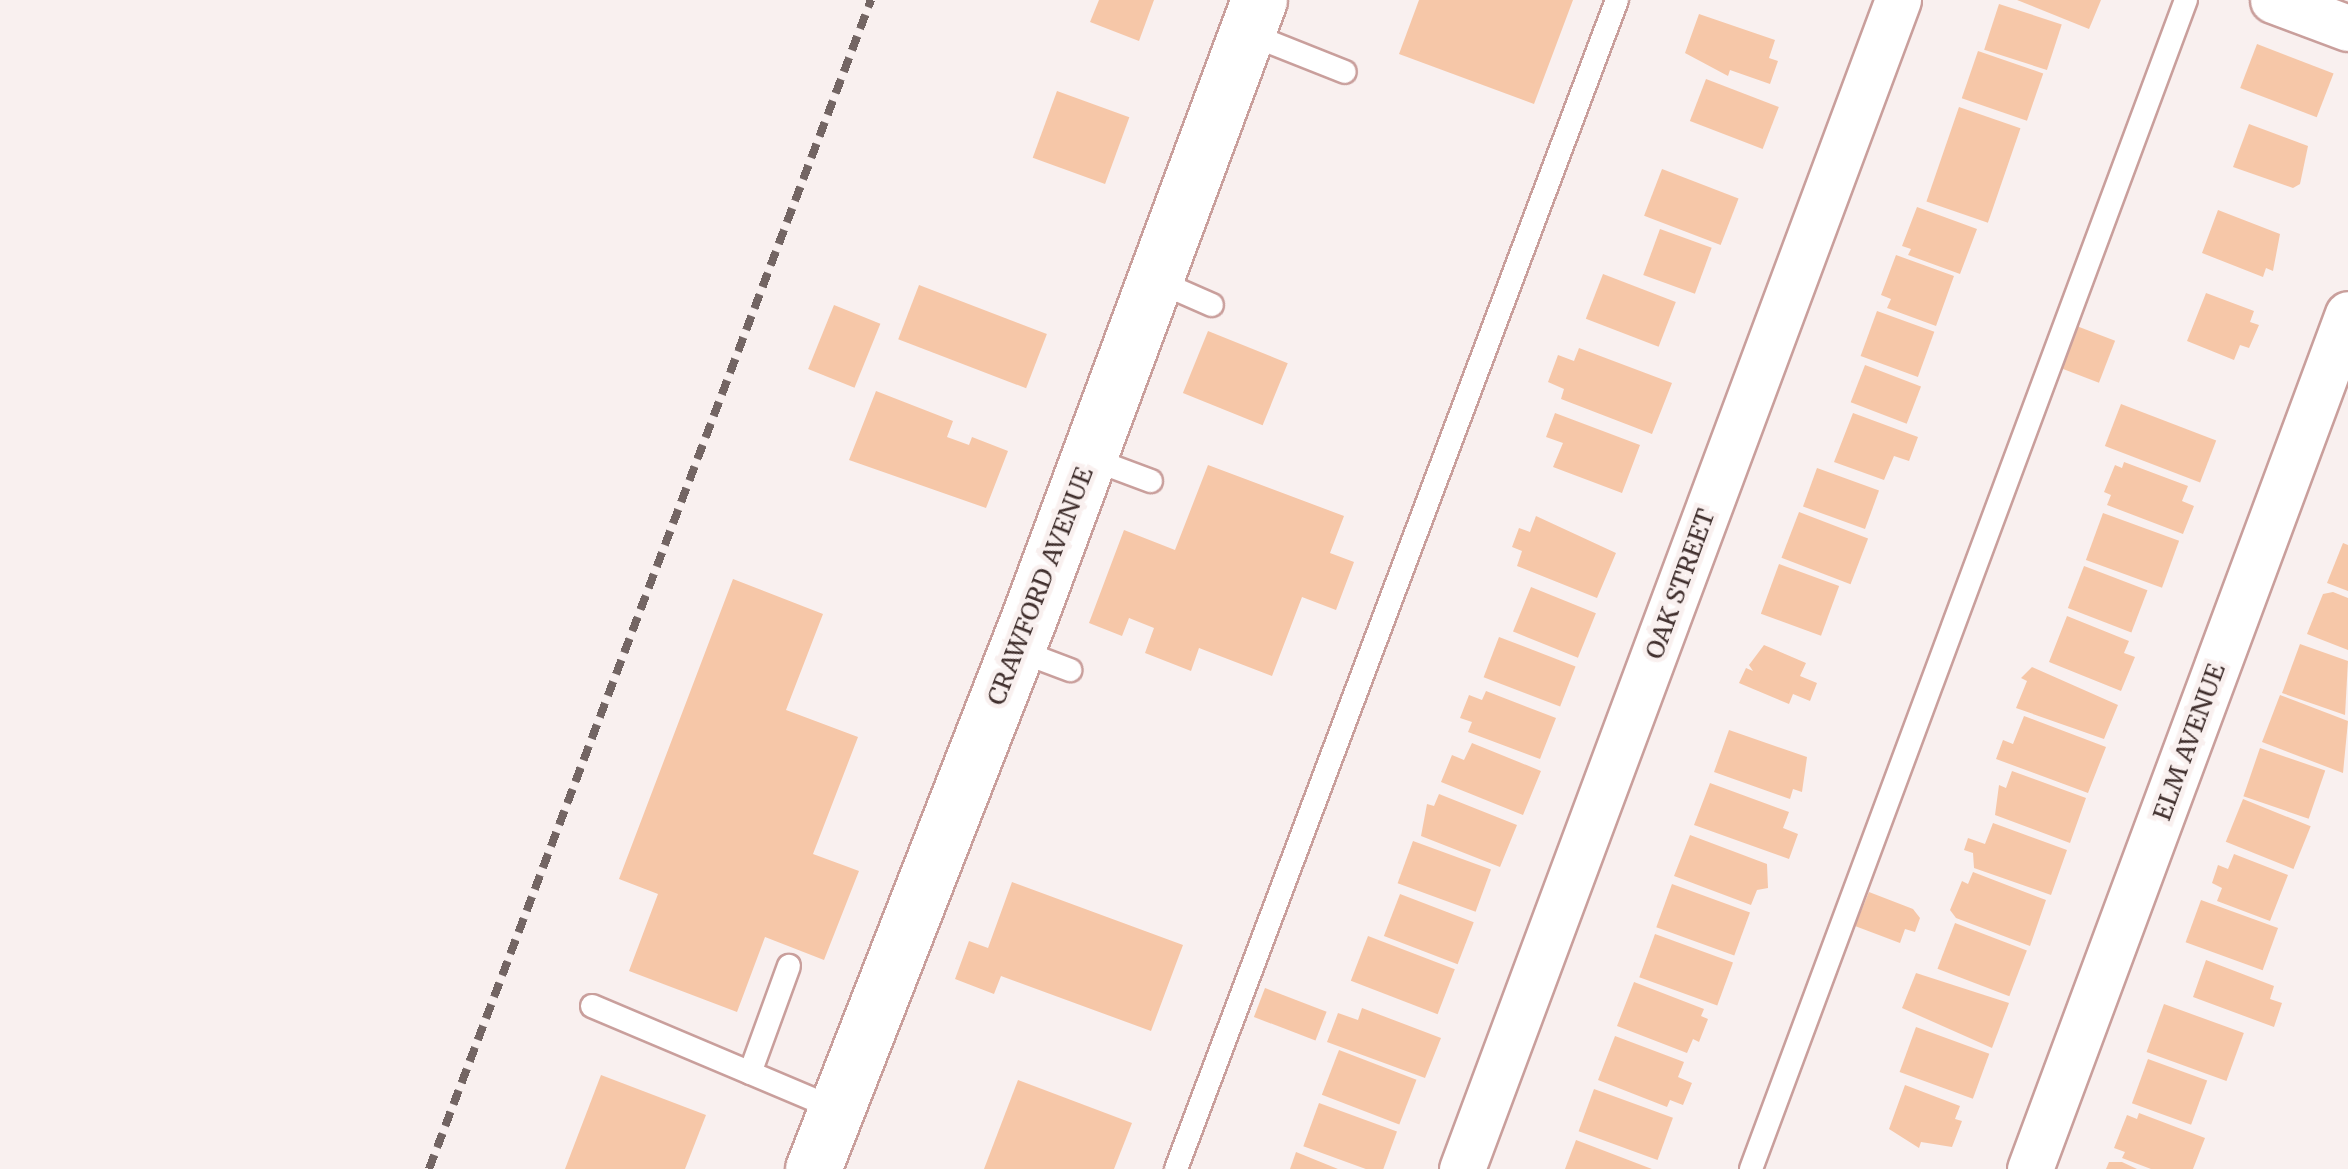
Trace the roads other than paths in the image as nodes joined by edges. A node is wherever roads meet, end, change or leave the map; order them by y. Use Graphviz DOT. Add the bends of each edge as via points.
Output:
graph roads {
  1 [pos="1616,0"];
  2 [pos="1898,0"];
  3 [pos="2186,0"];
  4 [pos="2273,0"];
  5 [pos="1253,16"];
  6 [pos="2348,28"];
  7 [pos="1345,72"];
  8 [pos="1154,280"];
  9 [pos="1212,305"];
  10 [pos="2348,314"];
  11 [pos="1089,458"];
  12 [pos="1151,481"];
  13 [pos="1017,650"];
  14 [pos="1070,670"];
  15 [pos="789,966"];
  16 [pos="592,1006"];
  17 [pos="750,1073"];
  18 [pos="836,1109"];
  19 [pos="812,1169"];
  20 [pos="1176,1169"];
  21 [pos="1462,1169"];
  22 [pos="1751,1169"];
  23 [pos="2030,1169"];
  1 -- 20 [label="lane"];
  2 -- 21 [label="street, OAK STREET"];
  3 -- 22 [label="lane"];
  4 -- 6 [label="street"];
  5 -- 7 [label="lane"];
  5 -- 8 [label="street, CRAWFORD AVENUE"];
  8 -- 9 [label="lane"];
  8 -- 11 [label="street, CRAWFORD AVENUE"];
  10 -- 23 [label="street, ELM AVENUE"];
  11 -- 12 [label="lane"];
  11 -- 13 [label="street, CRAWFORD AVENUE"];
  13 -- 14 [label="lane"];
  13 -- 18 [label="street, CRAWFORD AVENUE"];
  15 -- 17 [label="lane"];
  16 -- 17 [label="lane"];
  17 -- 18 [label="lane"];
  18 -- 19 [label="street, CRAWFORD AVENUE"];
}
